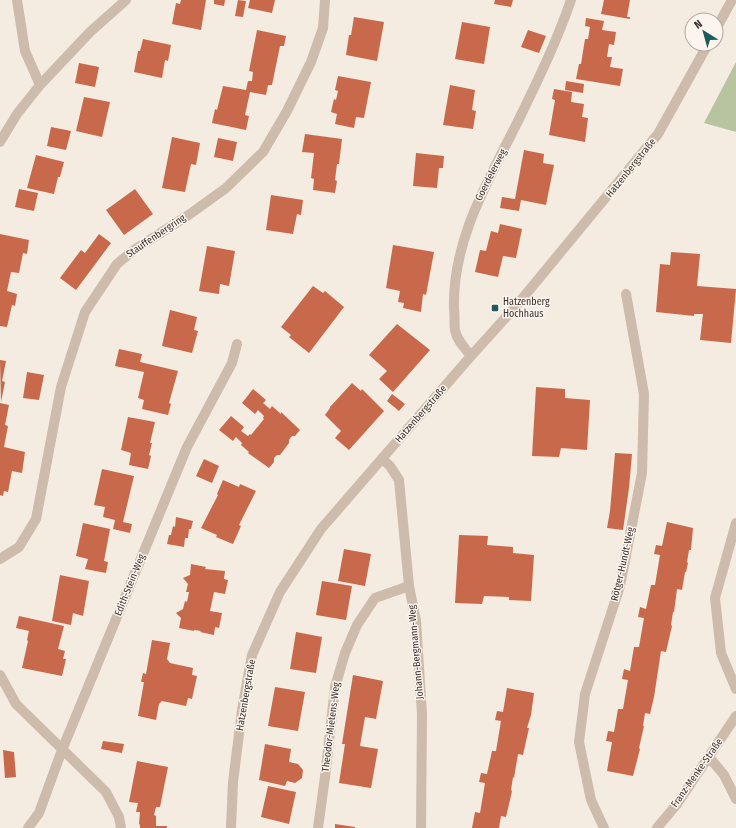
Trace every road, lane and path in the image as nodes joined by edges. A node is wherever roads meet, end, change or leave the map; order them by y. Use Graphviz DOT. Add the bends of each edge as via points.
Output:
graph roads {
  1 [pos="17,0"];
  2 [pos="126,0"];
  3 [pos="325,0"];
  4 [pos="572,0"];
  5 [pos="732,0"];
  6 [pos="724,15"];
  7 [pos="704,52"];
  8 [pos="40,85"];
  9 [pos="0,142"];
  10 [pos="626,294"];
  11 [pos="237,344"];
  12 [pos="471,356"];
  13 [pos="382,459"];
  14 [pos="736,524"];
  15 [pos="0,559"];
  16 [pos="409,586"];
  17 [pos="0,675"];
  18 [pos="736,689"];
  19 [pos="736,716"];
  20 [pos="62,750"];
  21 [pos="709,757"];
  22 [pos="736,799"];
  23 [pos="28,828"];
  24 [pos="121,828"];
  25 [pos="231,828"];
  26 [pos="318,828"];
  27 [pos="421,828"];
  28 [pos="604,828"];
  29 [pos="657,828"];
  1 -- 8 [label="street" via="25,51"];
  2 -- 8 [label="street" via="90,32"];
  3 -- 15 [label="street, Stauffenbergring" via="323,28 311,62 263,152 226,188 117,264 85,312 61,387 36,519 19,547"];
  4 -- 12 [label="street, Goerdelerweg" via="523,111 476,205 466,234 458,263 454,295 455,330 460,342"];
  5 -- 6 [label="street"];
  7 -- 12 [label="street, Hatzenbergstraße" via="658,134 517,305"];
  8 -- 9 [label="street" via="17,114"];
  10 -- 28 [label="street, Rötger-Hundt-Weg" via="644,394 642,473 620,586 585,694 579,742 591,800"];
  11 -- 20 [label="street, Edith-Stein-Weg" via="232,363 187,447"];
  12 -- 13 [label="street, Hatzenbergstraße"];
  13 -- 16 [label="street, Johann-Bergmann-Weg" via="399,480"];
  13 -- 25 [label="street, Hatzenbergstraße" via="321,529 280,592 252,655 233,782"];
  14 -- 18 [label="street" via="715,598 721,653"];
  16 -- 26 [label="street, Theodor-Mietens-Weg" via="375,598 357,625 345,653 335,687"];
  16 -- 27 [label="street, Johann-Bergmann-Weg" via="416,621 422,714"];
  17 -- 20 [label="street" via="16,704"];
  19 -- 21 [label="street, Franz-Menke-Straße"];
  20 -- 23 [label="street, Edith-Stein-Weg" via="39,813"];
  20 -- 24 [label="street" via="106,792 119,817"];
  21 -- 22 [label="street" via="724,775"];
  21 -- 29 [label="street, Franz-Menke-Straße"];
}
